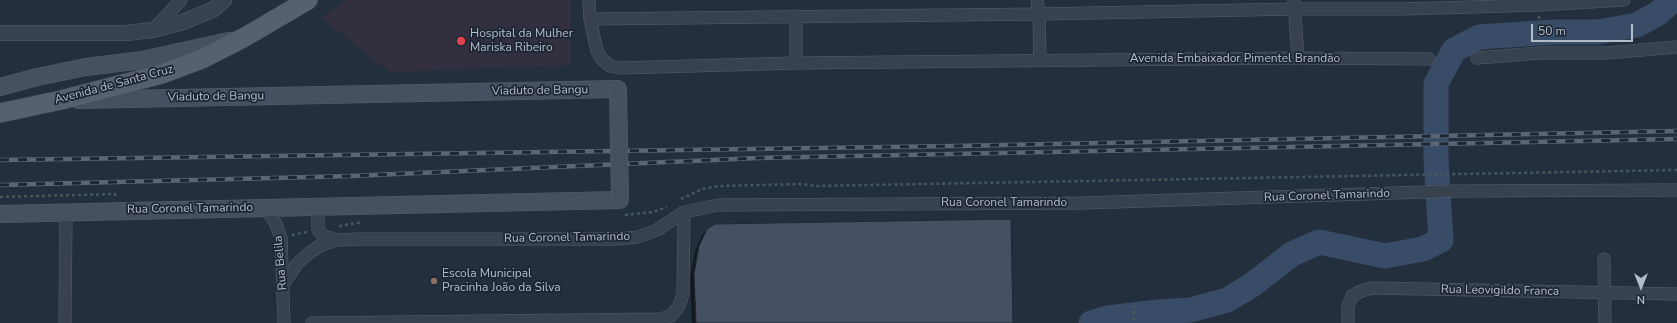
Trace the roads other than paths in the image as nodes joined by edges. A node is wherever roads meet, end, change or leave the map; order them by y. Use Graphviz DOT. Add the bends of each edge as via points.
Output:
graph roads {
  1 [pos="181,0"];
  2 [pos="224,0"];
  3 [pos="308,0"];
  4 [pos="589,0"];
  5 [pos="1037,0"];
  6 [pos="1624,0"];
  7 [pos="1295,5"];
  8 [pos="1403,5"];
  9 [pos="1039,14"];
  10 [pos="796,16"];
  11 [pos="590,19"];
  12 [pos="153,30"];
  13 [pos="0,33"];
  14 [pos="245,37"];
  15 [pos="1677,47"];
  16 [pos="1298,58"];
  17 [pos="1477,58"];
  18 [pos="1429,59"];
  19 [pos="1040,61"];
  20 [pos="796,63"];
  21 [pos="0,86"];
  22 [pos="61,100"];
  23 [pos="0,113"];
  24 [pos="1677,190"];
  25 [pos="329,207"];
  26 [pos="265,208"];
  27 [pos="66,212"];
  28 [pos="684,212"];
  29 [pos="0,214"];
  30 [pos="337,240"];
  31 [pos="1604,259"];
  32 [pos="284,284"];
  33 [pos="1605,293"];
  34 [pos="1677,294"];
  35 [pos="65,323"];
  36 [pos="284,323"];
  37 [pos="312,323"];
  38 [pos="1348,323"];
  39 [pos="1605,323"];
  1 -- 12 [label="street"];
  2 -- 12 [label="street" via="214,9 183,22"];
  3 -- 14 [label="main road, Avenida de Santa Cruz"];
  4 -- 11 [label="street"];
  5 -- 9 [label="street"];
  6 -- 8 [label="street" via="1539,5"];
  7 -- 8 [label="street"];
  7 -- 9 [label="street"];
  7 -- 16 [label="street"];
  9 -- 10 [label="street"];
  9 -- 19 [label="street"];
  10 -- 11 [label="street"];
  10 -- 20 [label="street"];
  11 -- 20 [label="street, Avenida Embaixador Pimentel Brandão" via="597,51 610,66 620,68"];
  12 -- 13 [label="street" via="126,33"];
  14 -- 21 [label="main road" via="142,60 86,68"];
  14 -- 22 [label="main road, Avenida de Santa Cruz" via="202,59 162,74"];
  15 -- 17 [label="street" via="1607,53 1539,53"];
  16 -- 18 [label="street, Avenida Embaixador Pimentel Brandão"];
  16 -- 19 [label="street, Avenida Embaixador Pimentel Brandão"];
  19 -- 20 [label="street, Avenida Embaixador Pimentel Brandão"];
  22 -- 23 [label="main road, Avenida de Santa Cruz"];
  22 -- 25 [label="main road, Viaduto de Bangu, bridge" via="618,89 620,200"];
  24 -- 28 [label="street, Rua Coronel Tamarindo" via="1458,191 1082,203 718,205"];
  25 -- 26 [label="main road, Rua Coronel Tamarindo"];
  25 -- 30 [label="street, Rua Coronel Tamarindo" via="321,210 318,215 318,230 324,236"];
  26 -- 27 [label="main road, Rua Coronel Tamarindo"];
  26 -- 32 [label="street, Rua Belila" via="276,224 281,238"];
  27 -- 29 [label="main road, Rua Coronel Tamarindo"];
  27 -- 35 [label="street"];
  28 -- 30 [label="street, Rua Coronel Tamarindo" via="657,230 638,237 619,239"];
  28 -- 37 [label="street" via="683,294 679,306 671,316 660,319"];
  30 -- 32 [label="street, Rua Coronel Tamarindo" via="309,253"];
  31 -- 33 [label="street"];
  32 -- 36 [label="street, Rua Belila"];
  33 -- 34 [label="street, Rua Leovigildo Franca"];
  33 -- 38 [label="street, Rua Leovigildo Franca" via="1372,288 1361,290 1352,296 1348,306"];
  33 -- 39 [label="street"];
}
